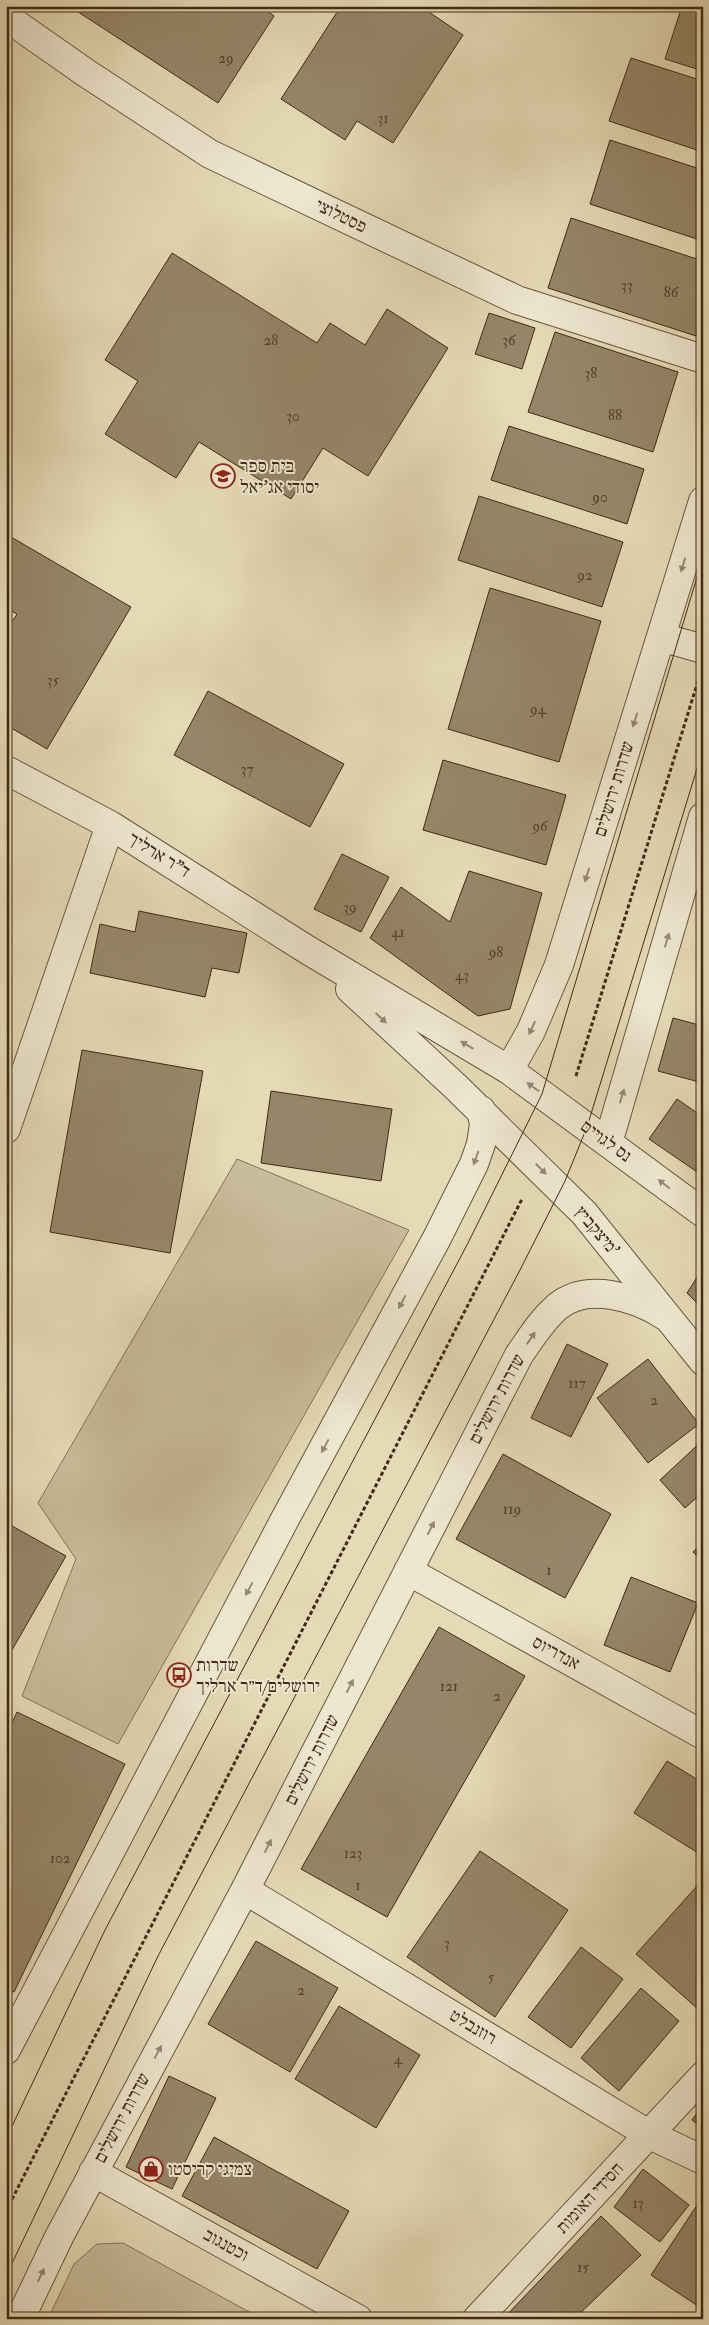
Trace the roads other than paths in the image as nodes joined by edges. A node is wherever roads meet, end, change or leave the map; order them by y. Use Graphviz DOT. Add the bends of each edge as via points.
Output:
graph roads {
  1 [pos="6,18"];
  2 [pos="703,359"];
  3 [pos="703,501"];
  4 [pos="661,637"];
  5 [pos="701,662"];
  6 [pos="6,770"];
  7 [pos="703,817"];
  8 [pos="110,825"];
  9 [pos="306,949"];
  10 [pos="509,1070"];
  11 [pos="481,1110"];
  12 [pos="6,1129"];
  13 [pos="608,1143"];
  14 [pos="703,1213"];
  15 [pos="665,1316"];
  16 [pos="703,1361"];
  17 [pos="408,1571"];
  18 [pos="703,1735"];
  19 [pos="245,1890"];
  20 [pos="6,2050"];
  21 [pos="703,2076"];
  22 [pos="650,2135"];
  23 [pos="703,2160"];
  24 [pos="93,2172"];
  25 [pos="20,2319"];
  26 [pos="358,2319"];
  27 [pos="477,2319"];
  1 -- 2 [label="street, פסטלוצי" via="210,154 517,300"];
  3 -- 4 [label="street, שדרות ירושלים, one-way"];
  4 -- 5 [label="street"];
  4 -- 10 [label="street, שדרות ירושלים, one-way" via="559,965 531,1031"];
  6 -- 8 [label="street, ד\"ר ארליך"];
  13 -- 7 [label="street, one-way"];
  8 -- 9 [label="street, ד\"ר ארליך"];
  8 -- 12 [label="street"];
  10 -- 9 [label="street, ד\"ר ארליך, one-way"];
  9 -- 11 [label="street, ד\"ר ארליך, one-way"];
  13 -- 10 [label="street, נס לגויים, one-way"];
  11 -- 15 [label="street, מיצקביץ', one-way" via="584,1213"];
  11 -- 20 [label="street, one-way" via="484,1124 481,1144 437,1238"];
  14 -- 13 [label="street, נס לגויים, one-way"];
  15 -- 16 [label="street, מיצקביץ'"];
  17 -- 15 [label="street, שדרות ירושלים, one-way" via="519,1355 540,1324 559,1306 576,1297 594,1294 628,1298"];
  17 -- 18 [label="street, אנדריוס"];
  19 -- 17 [label="street, שדרות ירושלים, one-way"];
  19 -- 22 [label="street, רוזנבלט"];
  24 -- 19 [label="street, שדרות ירושלים, one-way"];
  21 -- 22 [label="street, חסידי האומות"];
  22 -- 23 [label="street, רוזנבלט"];
  22 -- 27 [label="street, חסידי האומות"];
  25 -- 24 [label="street, שדרות ירושלים, one-way"];
  24 -- 26 [label="street, וכטנגוב"];
}
